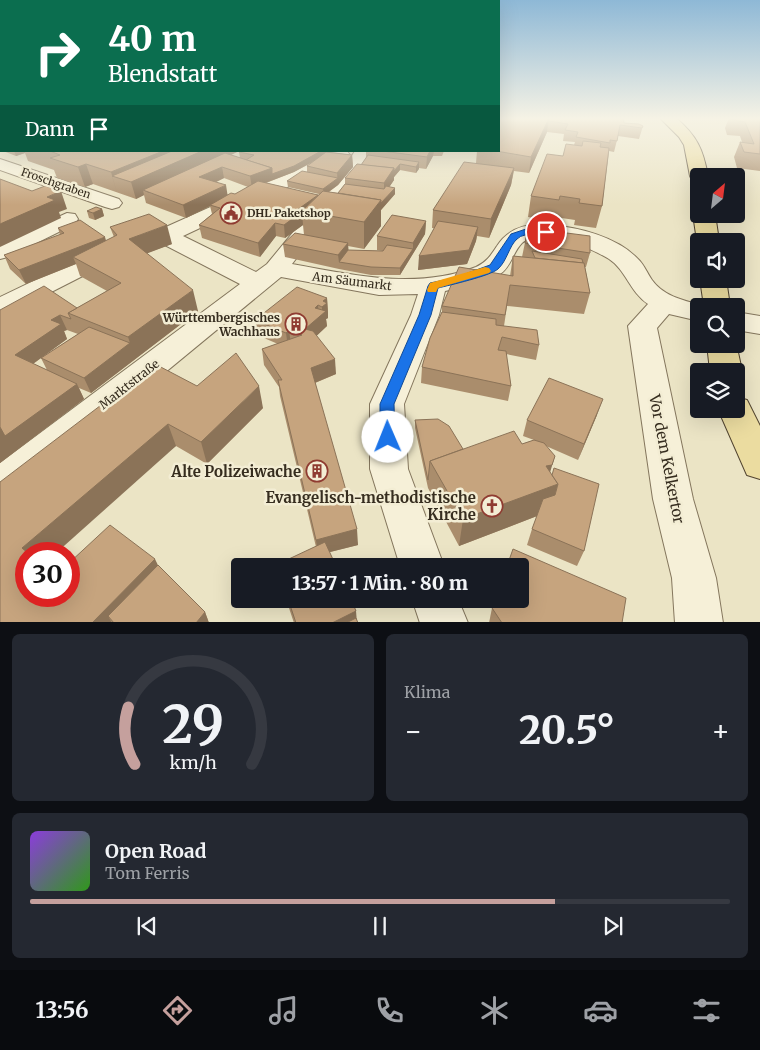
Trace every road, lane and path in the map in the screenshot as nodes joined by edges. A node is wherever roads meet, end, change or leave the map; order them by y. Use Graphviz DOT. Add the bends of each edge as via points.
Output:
graph roads {
  1 [pos="692,147"];
  2 [pos="348,152"];
  3 [pos="363,152"];
  4 [pos="30,156"];
  5 [pos="1,165"];
  6 [pos="697,168"];
  7 [pos="112,203"];
  8 [pos="67,219"];
  9 [pos="117,250"];
  10 [pos="0,252"];
  11 [pos="266,276"];
  12 [pos="433,286"];
  13 [pos="664,304"];
  14 [pos="1,306"];
  15 [pos="690,311"];
  16 [pos="745,322"];
  17 [pos="760,325"];
  18 [pos="739,418"];
  19 [pos="760,464"];
  20 [pos="0,485"];
  21 [pos="419,558"];
  22 [pos="439,608"];
  23 [pos="444,622"];
  24 [pos="699,622"];
  1 -- 6 [label="main road"];
  2 -- 11 [label="street, Am Säumarkt" via="165,236 194,252"];
  3 -- 11 [label="street, Marktstraße" via="343,184"];
  4 -- 5 [label="street"];
  5 -- 7 [label="street, Froschgraben"];
  8 -- 10 [label="street"];
  9 -- 14 [label="street"];
  11 -- 12 [label="street, Am Säumarkt" via="379,287"];
  11 -- 20 [label="street, Marktstraße"];
  12 -- 13 [label="street, Am Säumarkt" via="494,268 514,236 546,232 584,237 615,252 630,263 642,286"];
  12 -- 21 [label="street" via="425,315 387,404 389,469"];
  13 -- 15 [label="street"];
  13 -- 24 [label="street, Vor dem Kelkertor" via="642,326 673,498 694,578"];
  16 -- 17 [label="street"];
  18 -- 19 [label="main road"];
  22 -- 23 [label="street"];
}
